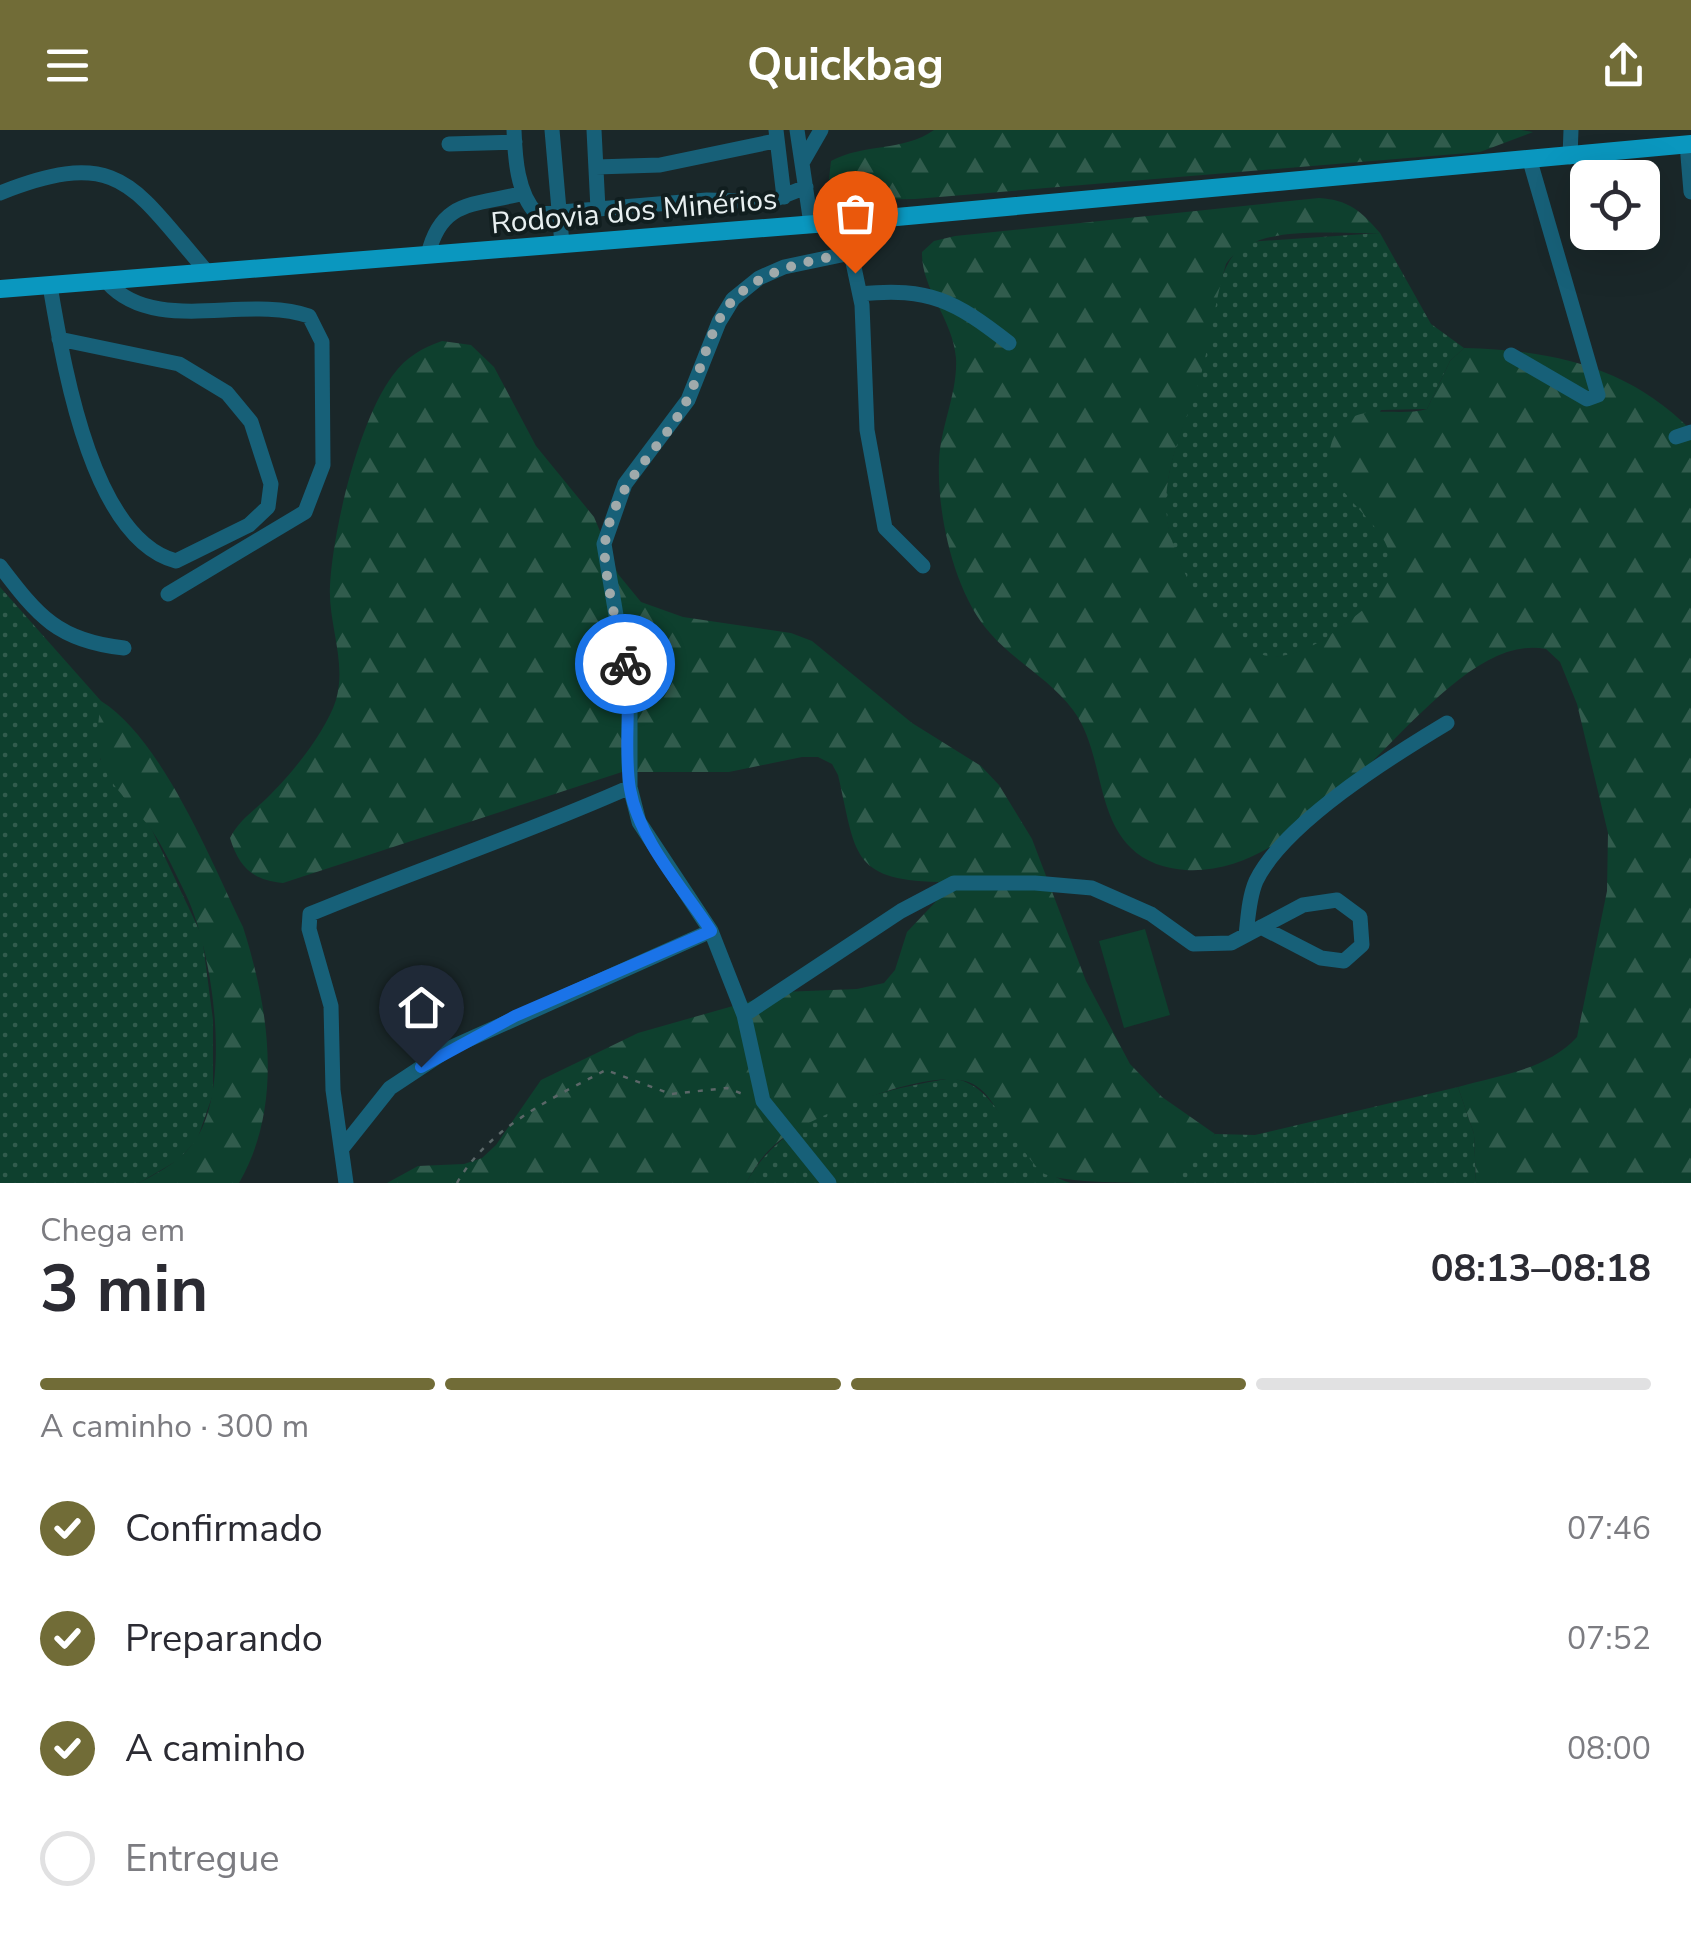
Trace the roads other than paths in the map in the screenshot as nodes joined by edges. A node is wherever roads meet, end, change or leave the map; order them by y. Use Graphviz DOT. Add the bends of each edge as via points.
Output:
graph roads {
  1 [pos="552,130"];
  2 [pos="594,130"];
  3 [pos="797,130"];
  4 [pos="821,130"];
  5 [pos="1571,130"];
  6 [pos="514,136"];
  7 [pos="776,136"];
  8 [pos="1682,141"];
  9 [pos="449,144"];
  10 [pos="1570,157"];
  11 [pos="1530,160"];
  12 [pos="802,162"];
  13 [pos="596,167"];
  14 [pos="806,187"];
  15 [pos="1691,192"];
  16 [pos="0,193"];
  17 [pos="524,193"];
  18 [pos="784,197"];
  19 [pos="598,209"];
  20 [pos="558,212"];
  21 [pos="853,221"];
  22 [pos="811,224"];
  23 [pos="562,244"];
  24 [pos="851,253"];
  25 [pos="428,255"];
  26 [pos="208,273"];
  27 [pos="107,282"];
  28 [pos="50,286"];
  29 [pos="0,289"];
  30 [pos="860,294"];
  31 [pos="59,339"];
  32 [pos="1009,343"];
  33 [pos="1511,355"];
  34 [pos="0,566"];
  35 [pos="923,566"];
  36 [pos="168,594"];
  37 [pos="124,648"];
  38 [pos="1447,723"];
  39 [pos="630,787"];
  40 [pos="711,931"];
  41 [pos="1253,931"];
  42 [pos="744,1015"];
  43 [pos="343,1147"];
  44 [pos="346,1183"];
  45 [pos="829,1183"];
  1 -- 20 [label="street"];
  2 -- 13 [label="street"];
  3 -- 12 [label="street"];
  4 -- 12 [label="street"];
  5 -- 10 [label="street"];
  6 -- 9 [label="street"];
  6 -- 17 [label="street"];
  7 -- 13 [label="street" via="660,165"];
  7 -- 18 [label="street"];
  8 -- 10 [label="main road, Rodovia dos Minérios"];
  8 -- 15 [label="street"];
  10 -- 11 [label="main road, Rodovia dos Minérios"];
  11 -- 21 [label="main road, Rodovia dos Minérios"];
  11 -- 33 [label="street" via="1598,389 1595,398"];
  12 -- 14 [label="street"];
  13 -- 19 [label="street"];
  14 -- 18 [label="street"];
  14 -- 22 [label="street"];
  16 -- 26 [label="street" via="66,170 100,172 138,193"];
  17 -- 20 [label="street" via="537,214"];
  17 -- 25 [label="street" via="451,212 439,220"];
  18 -- 19 [label="street"];
  19 -- 20 [label="street"];
  20 -- 23 [label="street"];
  21 -- 22 [label="main road, Rodovia dos Minérios"];
  21 -- 24 [label="street"];
  22 -- 23 [label="main road, Rodovia dos Minérios"];
  23 -- 25 [label="main road, Rodovia dos Minérios"];
  24 -- 30 [label="street"];
  24 -- 39 [label="street" via="784,268 734,299 688,400 624,484 604,544 630,698"];
  25 -- 26 [label="main road, Rodovia dos Minérios"];
  26 -- 27 [label="main road, Rodovia dos Minérios"];
  27 -- 28 [label="main road, Rodovia dos Minérios"];
  27 -- 36 [label="street" via="120,296 153,309 281,306 309,316 322,342 323,465 305,512"];
  28 -- 29 [label="main road, Rodovia dos Minérios"];
  28 -- 31 [label="street"];
  30 -- 32 [label="street" via="897,290 943,297"];
  30 -- 35 [label="street" via="867,430 885,528"];
  31 -- 31 [label="street" via="67,388 111,502 152,552 176,560 249,525 268,507 271,484 252,422 227,394 179,364"];
  34 -- 37 [label="street" via="38,617 100,645"];
  38 -- 41 [label="street" via="1366,770 1270,859 1255,884"];
  39 -- 40 [label="street" via="639,822"];
  39 -- 43 [label="street" via="310,914 331,1006 333,1090"];
  40 -- 42 [label="street"];
  40 -- 43 [label="street" via="452,1046 390,1088"];
  41 -- 41 [label="street" via="1344,961 1362,944 1360,917 1337,900 1304,905"];
  41 -- 42 [label="street" via="1231,943 1193,944 1151,914 1092,888 954,884 900,911"];
  42 -- 45 [label="street" via="763,1102"];
  43 -- 44 [label="street"];
}
